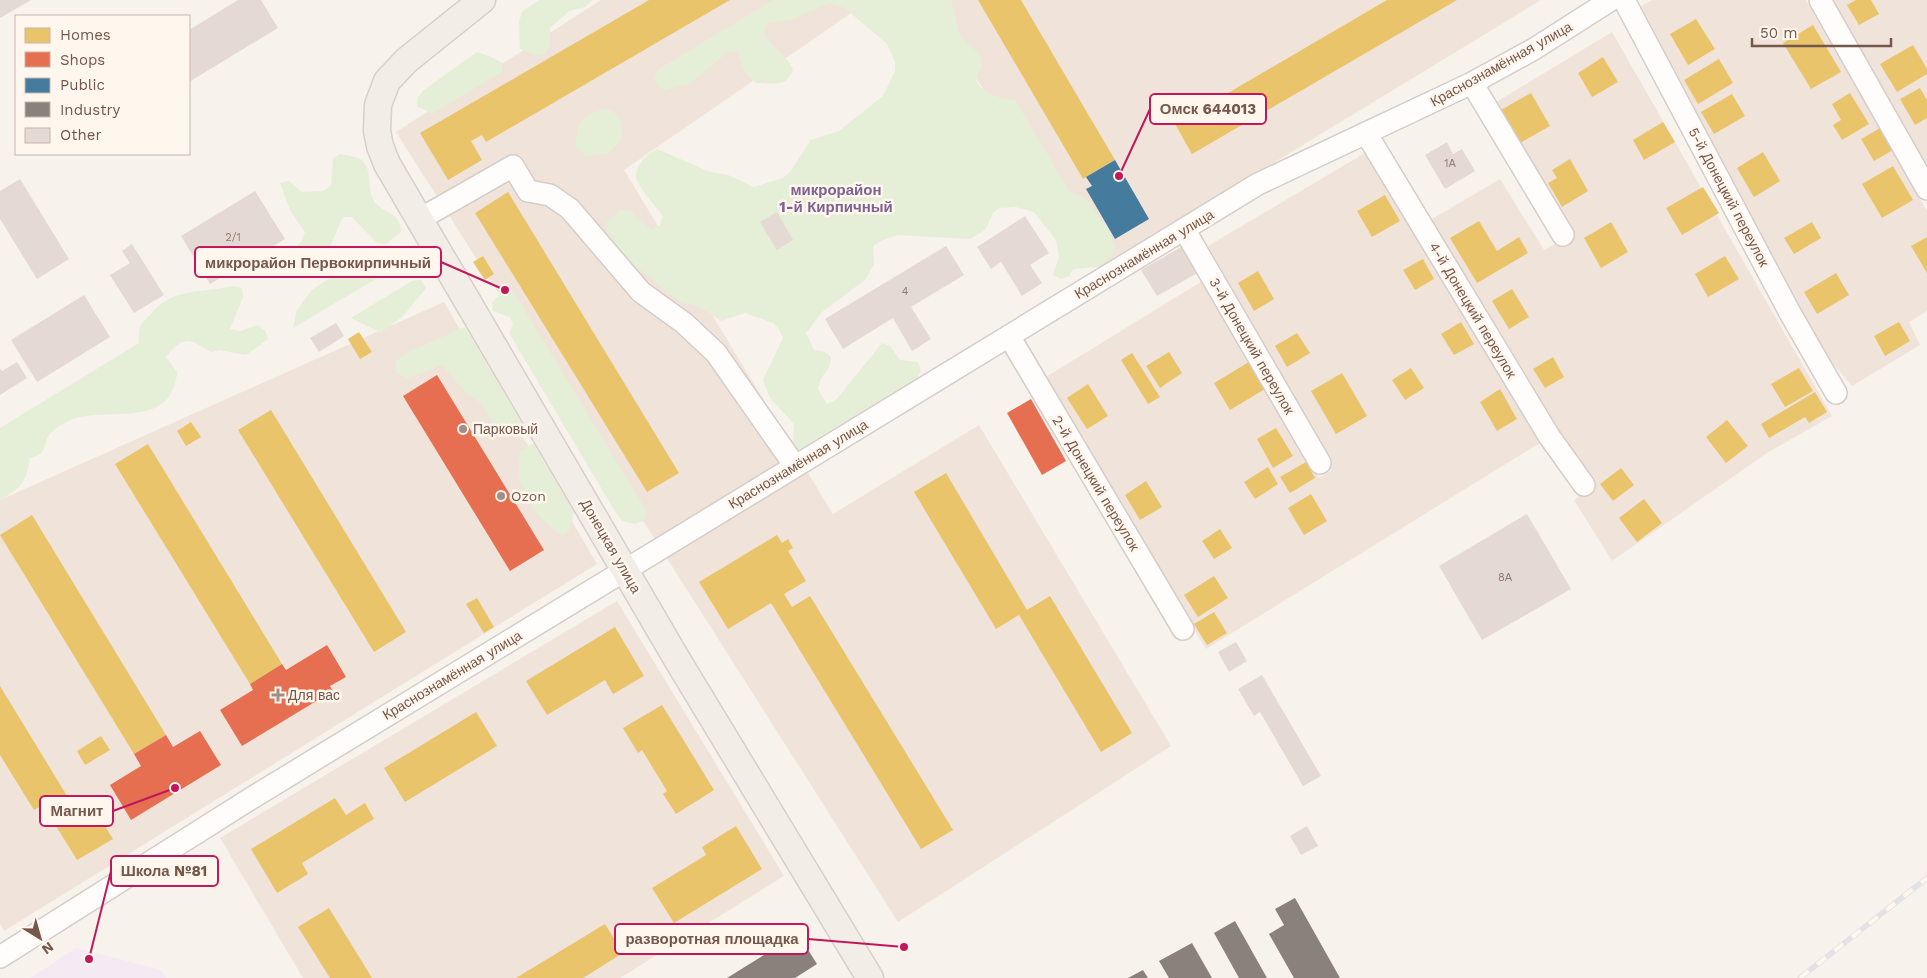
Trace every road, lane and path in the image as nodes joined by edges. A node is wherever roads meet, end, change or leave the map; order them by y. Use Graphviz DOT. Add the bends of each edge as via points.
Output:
graph roads {
  1 [pos="482,0"];
  2 [pos="1611,0"];
  3 [pos="1624,0"];
  4 [pos="1820,0"];
  5 [pos="1472,82"];
  6 [pos="1366,133"];
  7 [pos="1927,189"];
  8 [pos="420,220"];
  9 [pos="1184,229"];
  10 [pos="1563,235"];
  11 [pos="1009,336"];
  12 [pos="1836,393"];
  13 [pos="1320,463"];
  14 [pos="795,466"];
  15 [pos="1584,485"];
  16 [pos="625,570"];
  17 [pos="1183,629"];
  18 [pos="0,957"];
  19 [pos="870,978"];
  1 -- 8 [label="main road, Донецкая улица" via="387,81 378,105 380,146"];
  2 -- 5 [label="street, Краснознамённая улица" via="1534,49"];
  3 -- 12 [label="street, 5-й Донецкий переулок" via="1790,313"];
  4 -- 7 [label="street"];
  5 -- 6 [label="street, Краснознамённая улица"];
  5 -- 10 [label="street"];
  6 -- 9 [label="street, Краснознамённая улица" via="1258,184"];
  6 -- 15 [label="street, 4-й Донецкий переулок" via="1550,436"];
  8 -- 14 [label="street" via="513,166 528,191 550,195 570,209 641,292 684,323 716,353"];
  8 -- 16 [label="main road, Донецкая улица"];
  9 -- 11 [label="street, Краснознамённая улица"];
  9 -- 13 [label="street, 3-й Донецкий переулок"];
  11 -- 14 [label="street, Краснознамённая улица"];
  11 -- 17 [label="street, 2-й Донецкий переулок"];
  14 -- 16 [label="street, Краснознамённая улица"];
  16 -- 18 [label="street, Краснознамённая улица" via="255,796"];
  16 -- 19 [label="main road, Донецкая улица"];
}
